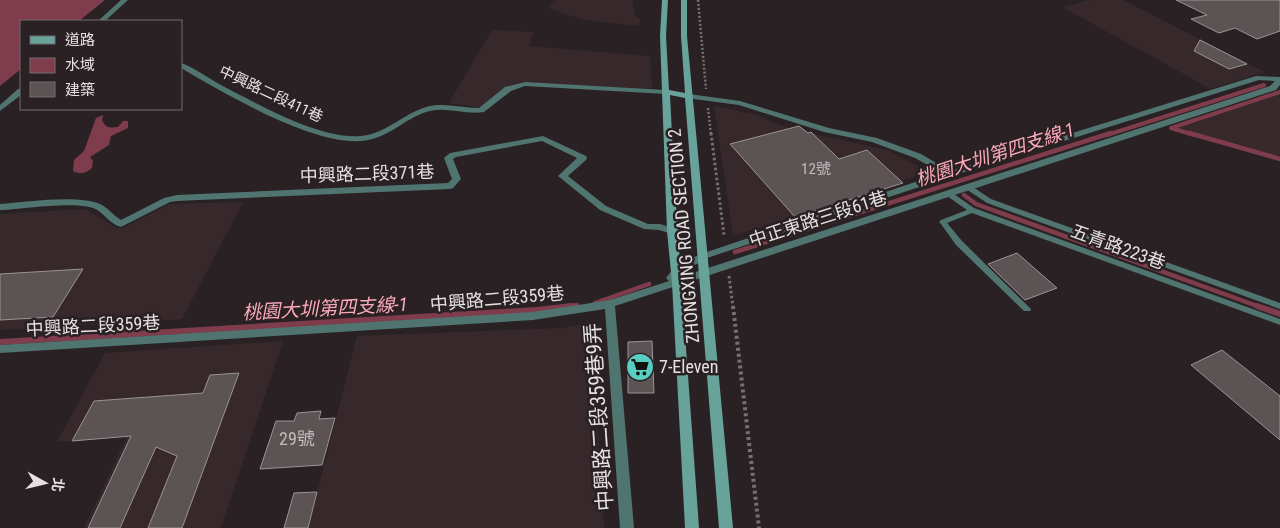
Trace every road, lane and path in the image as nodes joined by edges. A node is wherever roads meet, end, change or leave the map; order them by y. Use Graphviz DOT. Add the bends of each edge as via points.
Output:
graph roads {
  1 [pos="125,0"];
  2 [pos="665,0"];
  3 [pos="684,0"];
  4 [pos="698,0"];
  5 [pos="102,20"];
  6 [pos="182,66"];
  7 [pos="1280,80"];
  8 [pos="20,92"];
  9 [pos="666,92"];
  10 [pos="689,96"];
  11 [pos="706,98"];
  12 [pos="0,109"];
  13 [pos="949,174"];
  14 [pos="968,187"];
  15 [pos="950,194"];
  16 [pos="0,207"];
  17 [pos="972,210"];
  18 [pos="672,231"];
  19 [pos="724,235"];
  20 [pos="704,256"];
  21 [pos="705,272"];
  22 [pos="729,276"];
  23 [pos="676,278"];
  24 [pos="610,304"];
  25 [pos="1280,306"];
  26 [pos="1027,309"];
  27 [pos="1280,322"];
  28 [pos="0,349"];
  29 [pos="627,528"];
  30 [pos="692,528"];
  31 [pos="726,528"];
  32 [pos="759,528"];
  1 -- 5 [label="street"];
  2 -- 9 [label="street, ZHONGXING ROAD SECTION 2"];
  3 -- 10 [label="street, ZHONGXING ROAD SECTION 2"];
  4 -- 11 [label="path"];
  6 -- 9 [label="street, 中興路二段411巷" via="289,121 325,133 360,139 392,128 428,109 480,110 508,89 525,84"];
  7 -- 13 [label="street" via="1259,78"];
  7 -- 14 [label="street, 中正東路三段61巷" via="1274,88"];
  8 -- 12 [label="street"];
  9 -- 10 [label="street"];
  9 -- 18 [label="street, ZHONGXING ROAD SECTION 2"];
  10 -- 11 [label="street"];
  10 -- 20 [label="street, ZHONGXING ROAD SECTION 2"];
  11 -- 13 [label="street" via="740,103 827,130 874,140 918,156"];
  11 -- 19 [label="path"];
  13 -- 20 [label="street"];
  14 -- 15 [label="street, 中正東路三段61巷"];
  14 -- 25 [label="lane, 五青路223巷" via="989,201"];
  15 -- 17 [label="lane, 五青路223巷"];
  15 -- 21 [label="street, 中正東路三段61巷"];
  16 -- 18 [label="street, 中興路二段371巷" via="84,203 98,206 113,222 121,224 177,198 450,186 457,179 448,158 453,155 543,138 583,158 562,176 603,208 647,227"];
  17 -- 26 [label="lane" via="943,222 959,244"];
  17 -- 27 [label="lane, 五青路223巷"];
  18 -- 23 [label="street, ZHONGXING ROAD SECTION 2"];
  20 -- 21 [label="street, ZHONGXING ROAD SECTION 2"];
  20 -- 23 [label="street"];
  21 -- 23 [label="street, 中正東路三段61巷"];
  21 -- 31 [label="street, ZHONGXING ROAD SECTION 2"];
  22 -- 32 [label="path"];
  23 -- 24 [label="street, 中興路二段359巷" via="665,287"];
  23 -- 30 [label="street, ZHONGXING ROAD SECTION 2"];
  24 -- 28 [label="street, 中興路二段359巷" via="533,316"];
  24 -- 29 [label="street, 中興路二段359巷9弄"];
}
